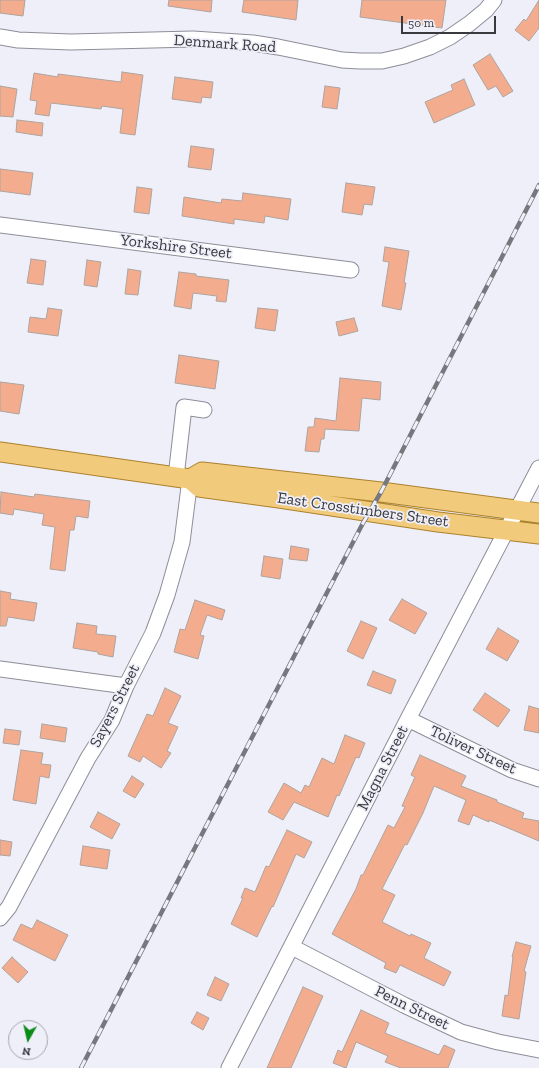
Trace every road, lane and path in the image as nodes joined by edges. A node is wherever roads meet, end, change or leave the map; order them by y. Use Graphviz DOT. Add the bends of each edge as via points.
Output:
graph roads {
  1 [pos="494,0"];
  2 [pos="0,38"];
  3 [pos="0,225"];
  4 [pos="351,270"];
  5 [pos="204,410"];
  6 [pos="0,452"];
  7 [pos="539,468"];
  8 [pos="183,478"];
  9 [pos="517,510"];
  10 [pos="539,513"];
  11 [pos="507,530"];
  12 [pos="539,534"];
  13 [pos="0,669"];
  14 [pos="126,686"];
  15 [pos="408,719"];
  16 [pos="539,779"];
  17 [pos="0,918"];
  18 [pos="292,947"];
  19 [pos="539,1050"];
  20 [pos="229,1068"];
  1 -- 2 [label="street, Denmark Road" via="486,10 450,37 430,47 382,61 342,60 253,43 201,39 71,42"];
  3 -- 4 [label="street, Yorkshire Street"];
  5 -- 8 [label="street, Sayers Street" via="184,407"];
  6 -- 8 [label="main road, East Crosstimbers Street"];
  7 -- 9 [label="street, Magna Street"];
  8 -- 9 [label="main road, East Crosstimbers Street" via="202,472"];
  8 -- 11 [label="main road, East Crosstimbers Street" via="199,487"];
  8 -- 14 [label="street, Sayers Street" via="182,542 167,595 152,634"];
  9 -- 10 [label="main road, East Crosstimbers Street"];
  9 -- 11 [label="street, Magna Street"];
  11 -- 12 [label="main road, East Crosstimbers Street"];
  11 -- 15 [label="street, Magna Street"];
  13 -- 14 [label="street"];
  14 -- 17 [label="street, Sayers Street" via="112,720 88,758 9,907"];
  15 -- 16 [label="street, Toliver Street" via="512,770"];
  15 -- 18 [label="street, Magna Street"];
  18 -- 19 [label="street, Penn Street" via="461,1032"];
  18 -- 20 [label="street, Magna Street"];
}
